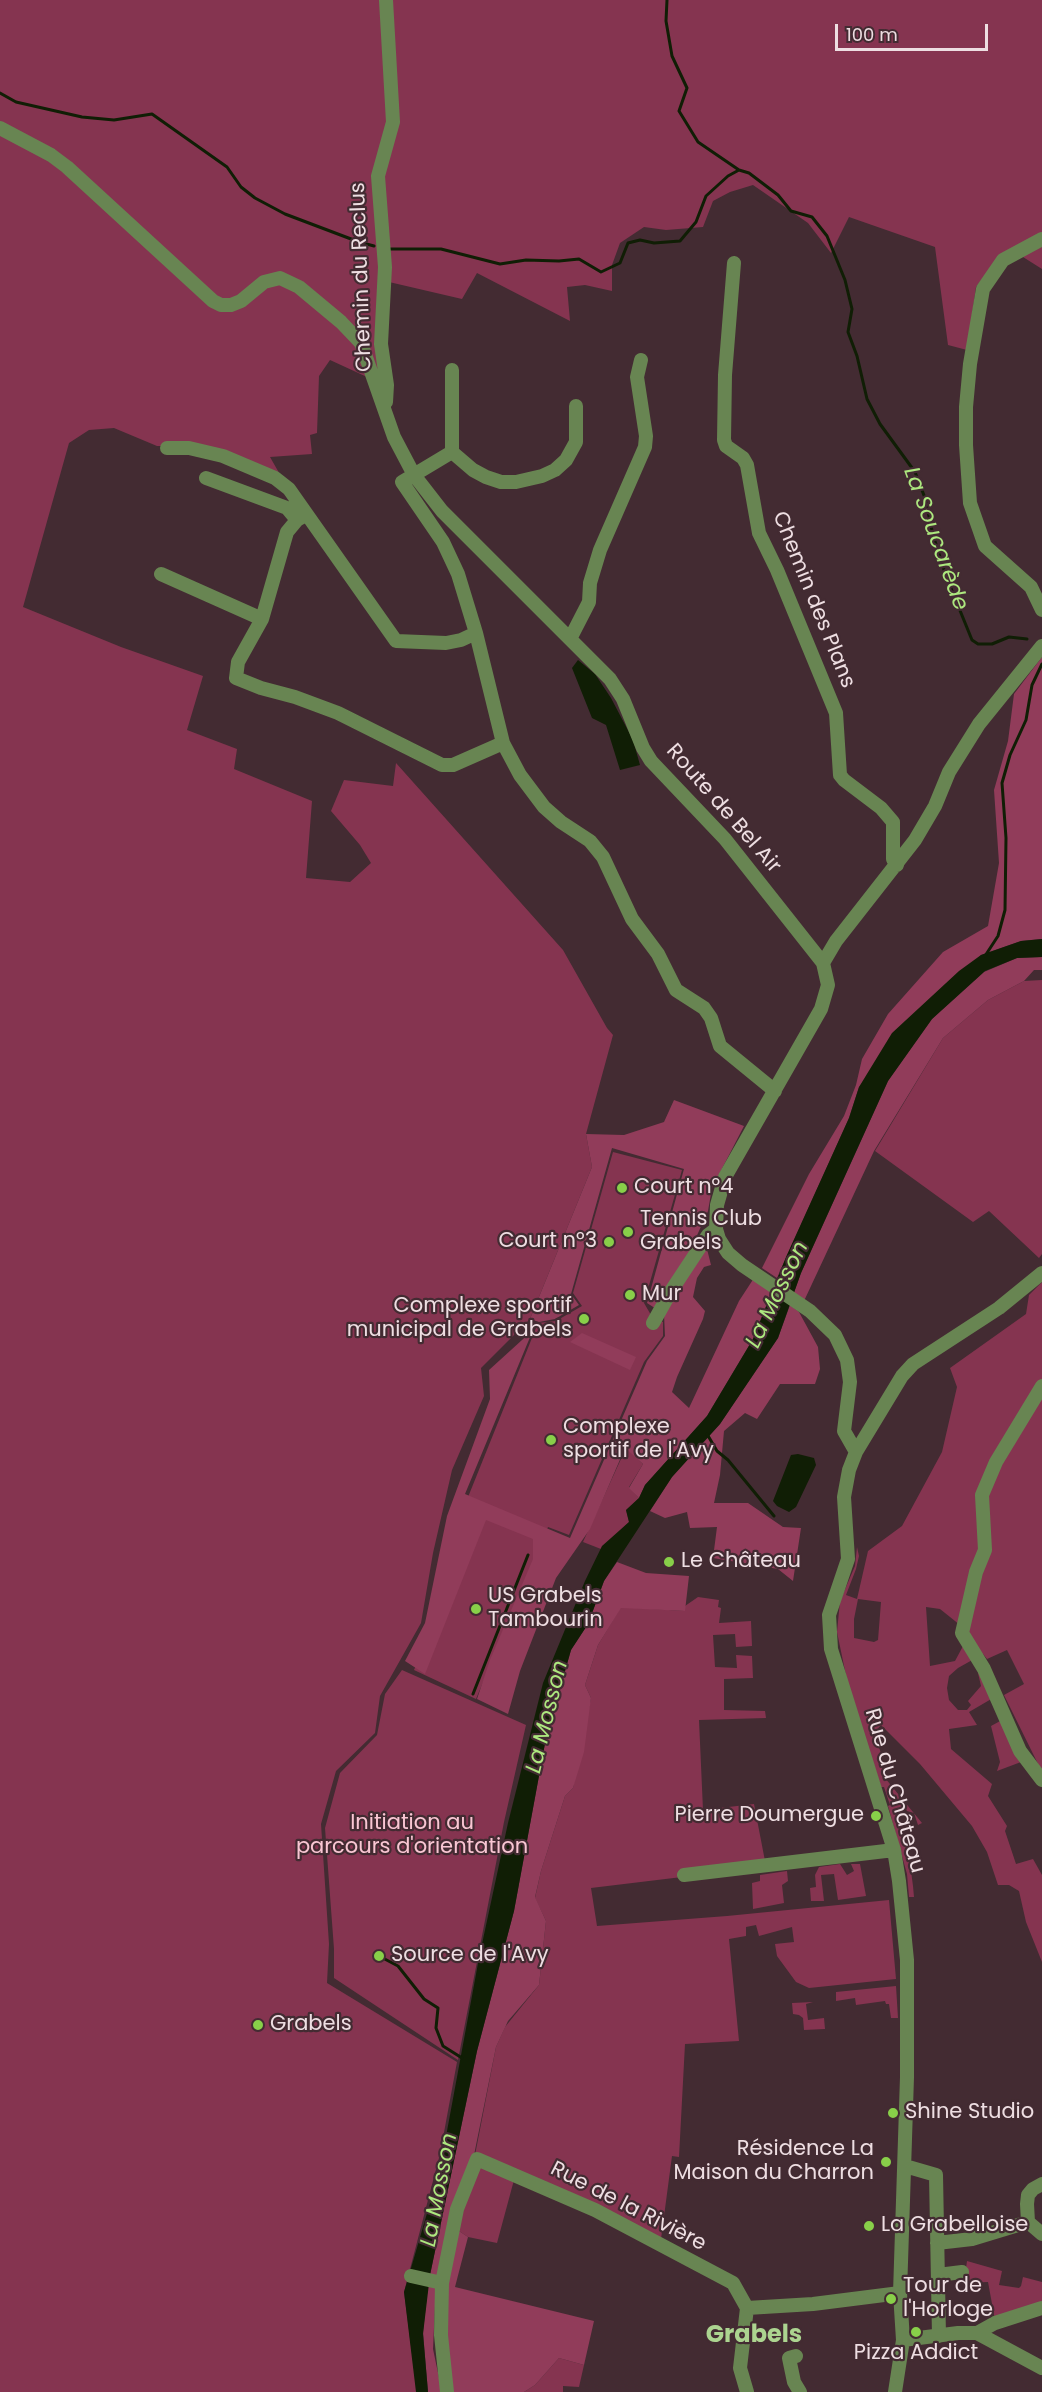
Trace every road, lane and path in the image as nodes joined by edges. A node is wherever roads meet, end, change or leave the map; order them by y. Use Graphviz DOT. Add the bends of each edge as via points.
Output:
graph roads {
  1 [pos="386,0"];
  2 [pos="0,128"];
  3 [pos="1042,239"];
  4 [pos="734,263"];
  5 [pos="641,360"];
  6 [pos="452,370"];
  7 [pos="576,406"];
  8 [pos="386,411"];
  9 [pos="167,448"];
  10 [pos="452,452"];
  11 [pos="414,475"];
  12 [pos="206,478"];
  13 [pos="302,517"];
  14 [pos="161,574"];
  15 [pos="1042,610"];
  16 [pos="262,620"];
  17 [pos="476,633"];
  18 [pos="570,637"];
  19 [pos="1042,646"];
  20 [pos="503,743"];
  21 [pos="897,865"];
  22 [pos="823,963"];
  23 [pos="775,1091"];
  24 [pos="717,1234"];
  25 [pos="1039,1279"];
  26 [pos="653,1323"];
  27 [pos="1042,1386"];
  28 [pos="856,1452"];
  29 [pos="1042,1780"];
  30 [pos="894,1850"];
  31 [pos="684,1875"];
  32 [pos="904,2166"];
  33 [pos="1042,2184"];
  34 [pos="1028,2222"];
  35 [pos="1042,2234"];
  36 [pos="937,2242"];
  37 [pos="962,2272"];
  38 [pos="938,2275"];
  39 [pos="411,2276"];
  40 [pos="438,2282"];
  41 [pos="900,2293"];
  42 [pos="747,2308"];
  43 [pos="1042,2308"];
  44 [pos="976,2333"];
  45 [pos="939,2336"];
  46 [pos="903,2340"];
  47 [pos="796,2356"];
  48 [pos="1042,2368"];
  49 [pos="799,2389"];
  50 [pos="447,2392"];
  51 [pos="747,2392"];
  52 [pos="895,2392"];
  1 -- 8 [label="street, Chemin du Reclus" via="393,122 378,176 386,267 381,344"];
  2 -- 8 [label="street, Route de Bel Air" via="67,167 213,301 231,305 264,282 280,278 299,287 361,343"];
  3 -- 15 [label="street" via="1004,260 983,289 970,364 966,445 970,503 985,546 1031,587"];
  4 -- 21 [label="street, Chemin des Plans" via="724,440 747,465 759,533 836,713 840,775 882,808 893,822 893,859"];
  5 -- 18 [label="street" via="637,377 645,447 600,550 588,602"];
  6 -- 10 [label="street"];
  7 -- 10 [label="street" via="576,442 566,460 542,477 501,482 473,470"];
  8 -- 11 [label="street, Route de Bel Air" via="394,437"];
  9 -- 13 [label="street" via="189,448 223,456 275,478 289,489"];
  10 -- 11 [label="street"];
  11 -- 17 [label="street" via="402,482 443,542 458,574"];
  11 -- 18 [label="street, Route de Bel Air" via="442,511"];
  12 -- 13 [label="street"];
  13 -- 16 [label="street" via="287,532"];
  13 -- 17 [label="street" via="396,641 447,643"];
  14 -- 16 [label="street"];
  16 -- 20 [label="street" via="238,662 236,678 338,713 442,765 453,765"];
  17 -- 20 [label="street"];
  18 -- 22 [label="street, Route de Bel Air" via="610,678 643,748 660,774 725,839"];
  19 -- 21 [label="street" via="979,724 949,772 935,806"];
  20 -- 23 [label="street" via="544,807 590,841 603,857 632,919 658,954 676,990 704,1008 720,1046"];
  21 -- 22 [label="street"];
  22 -- 23 [label="street" via="827,992"];
  23 -- 24 [label="street" via="725,1177 717,1205"];
  24 -- 26 [label="street" via="708,1235"];
  24 -- 28 [label="street" via="728,1253 742,1265 810,1311 835,1335 847,1360 850,1383 844,1431"];
  25 -- 28 [label="street, Rue du Château" via="913,1364"];
  27 -- 29 [label="street" via="996,1462 982,1495 985,1550 962,1633 984,1669 1020,1751"];
  28 -- 30 [label="street, Rue du Château" via="844,1497 848,1558 829,1615 829,1631"];
  30 -- 31 [label="street"];
  30 -- 32 [label="street, Rue du Château" via="907,1960"];
  32 -- 36 [label="street" via="936,2175"];
  32 -- 41 [label="street, Rue du Château"];
  33 -- 34 [label="street" via="1028,2195"];
  34 -- 35 [label="street"];
  34 -- 36 [label="street" via="972,2239"];
  36 -- 38 [label="street"];
  37 -- 38 [label="street"];
  38 -- 45 [label="street"];
  39 -- 40 [label="street"];
  40 -- 42 [label="street, Rue de la Rivière" via="457,2210 477,2159 595,2210 733,2283"];
  40 -- 50 [label="street"];
  41 -- 42 [label="street"];
  41 -- 46 [label="street, Rue du Château"];
  42 -- 51 [label="street" via="740,2368"];
  43 -- 44 [label="street"];
  44 -- 45 [label="street"];
  44 -- 48 [label="street"];
  45 -- 46 [label="street"];
  46 -- 52 [label="street, Rue du Château"];
  47 -- 49 [label="street" via="789,2358"];
}
